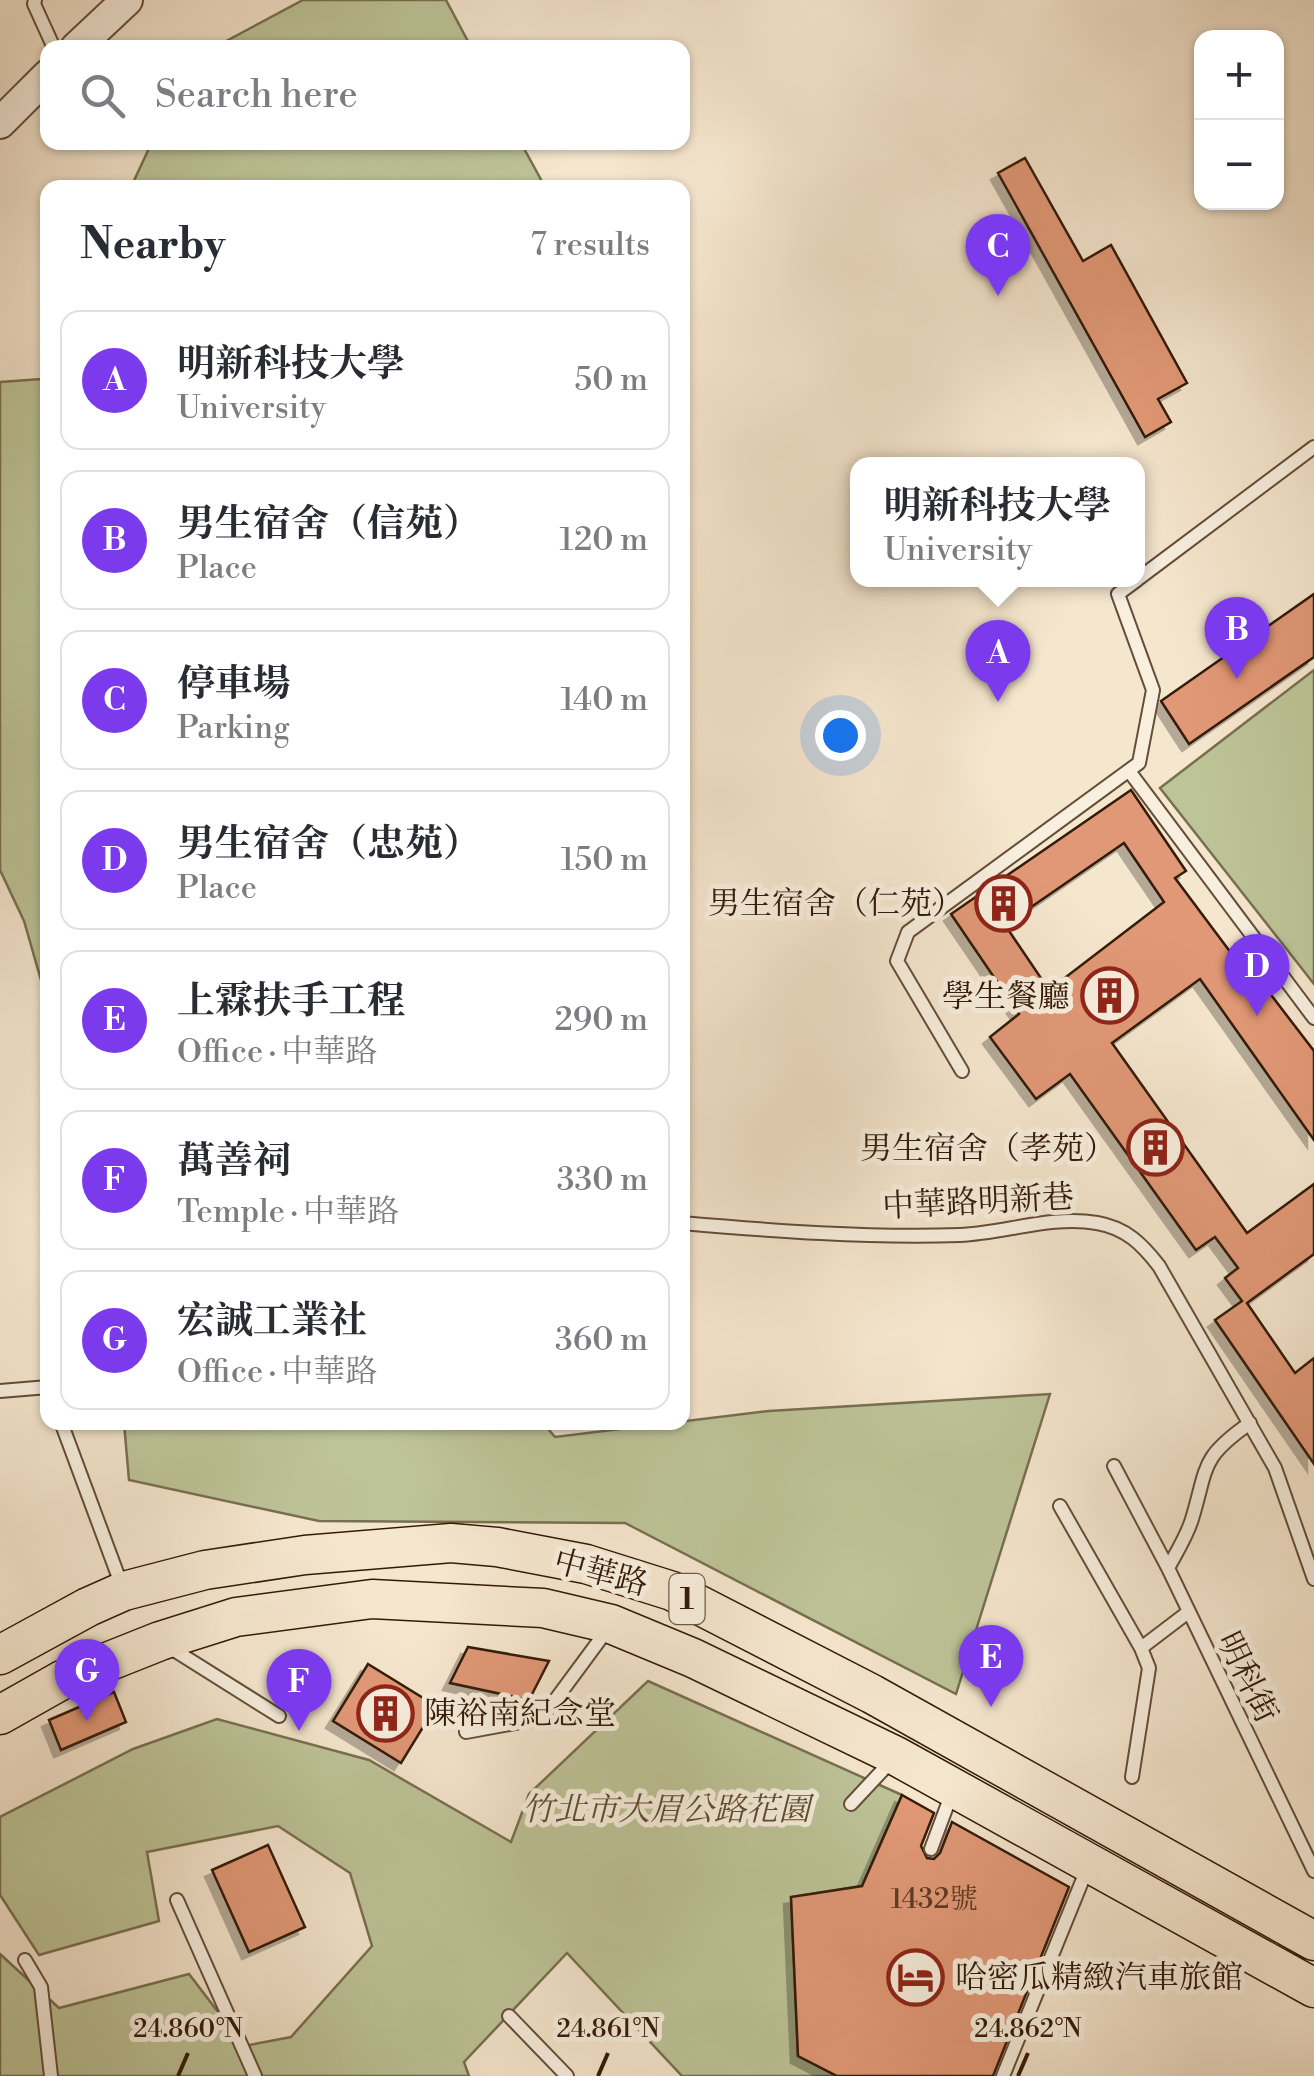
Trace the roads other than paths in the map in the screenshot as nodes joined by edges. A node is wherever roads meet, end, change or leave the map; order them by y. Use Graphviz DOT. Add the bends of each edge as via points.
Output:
graph roads {
  1 [pos="35,0"];
  2 [pos="127,0"];
  3 [pos="50,40"];
  4 [pos="84,40"];
  5 [pos="40,83"];
  6 [pos="0,123"];
  7 [pos="1314,447"];
  8 [pos="1145,574"];
  9 [pos="1127,587"];
  10 [pos="1128,771"];
  11 [pos="1314,1018"];
  12 [pos="962,1071"];
  13 [pos="690,1224"];
  14 [pos="40,1388"];
  15 [pos="0,1391"];
  16 [pos="1250,1423"];
  17 [pos="64,1430"];
  18 [pos="1114,1466"];
  19 [pos="1060,1506"];
  20 [pos="1168,1568"];
  21 [pos="1314,1579"];
  22 [pos="124,1591"];
  23 [pos="1187,1613"];
  24 [pos="611,1624"];
  25 [pos="160,1641"];
  26 [pos="1141,1648"];
  27 [pos="0,1656"];
  28 [pos="0,1715"];
  29 [pos="279,1716"];
  30 [pos="466,1732"];
  31 [pos="896,1756"];
  32 [pos="1132,1776"];
  33 [pos="954,1788"];
  34 [pos="851,1804"];
  35 [pos="931,1849"];
  36 [pos="1090,1862"];
  37 [pos="1314,1871"];
  38 [pos="177,1900"];
  39 [pos="1314,1941"];
  40 [pos="25,1960"];
  41 [pos="1314,1988"];
  42 [pos="509,2016"];
  43 [pos="50,2076"];
  44 [pos="256,2076"];
  45 [pos="567,2076"];
  46 [pos="1003,2076"];
  1 -- 3 [label="lane"];
  2 -- 4 [label="street"];
  5 -- 6 [label="street"];
  7 -- 8 [label="lane"];
  9 -- 10 [label="lane" via="1118,594 1152,690 1140,763"];
  10 -- 11 [label="lane"];
  10 -- 12 [label="lane" via="908,932 897,961"];
  13 -- 16 [label="lane, 中華路明新巷" via="964,1235 1063,1221 1123,1231 1158,1266"];
  14 -- 15 [label="lane"];
  16 -- 20 [label="lane" via="1220,1444 1202,1472 1192,1522"];
  16 -- 21 [label="lane" via="1275,1468"];
  17 -- 22 [label="lane"];
  18 -- 20 [label="lane"];
  19 -- 26 [label="lane"];
  20 -- 23 [label="lane"];
  22 -- 27 [label="main road, 中華路 / 1"];
  22 -- 39 [label="main road, 中華路 / 1" via="305,1555 451,1544 586,1564 672,1591 839,1677"];
  23 -- 26 [label="lane"];
  23 -- 37 [label="lane, 明科街"];
  24 -- 25 [label="main road, 中華路 / 1" via="543,1608 372,1599 236,1618"];
  24 -- 30 [label="lane" via="542,1718"];
  24 -- 31 [label="main road, 中華路 / 1"];
  25 -- 28 [label="main road, 中華路 / 1" via="62,1680"];
  25 -- 29 [label="lane"];
  26 -- 32 [label="lane" via="1149,1668"];
  31 -- 33 [label="main road, 中華路 / 1"];
  31 -- 34 [label="lane"];
  33 -- 35 [label="lane"];
  33 -- 36 [label="main road, 中華路 / 1"];
  36 -- 41 [label="main road, 中華路 / 1"];
  36 -- 46 [label="lane"];
  38 -- 44 [label="lane"];
  40 -- 43 [label="lane" via="41,1987"];
  42 -- 45 [label="lane"];
}
